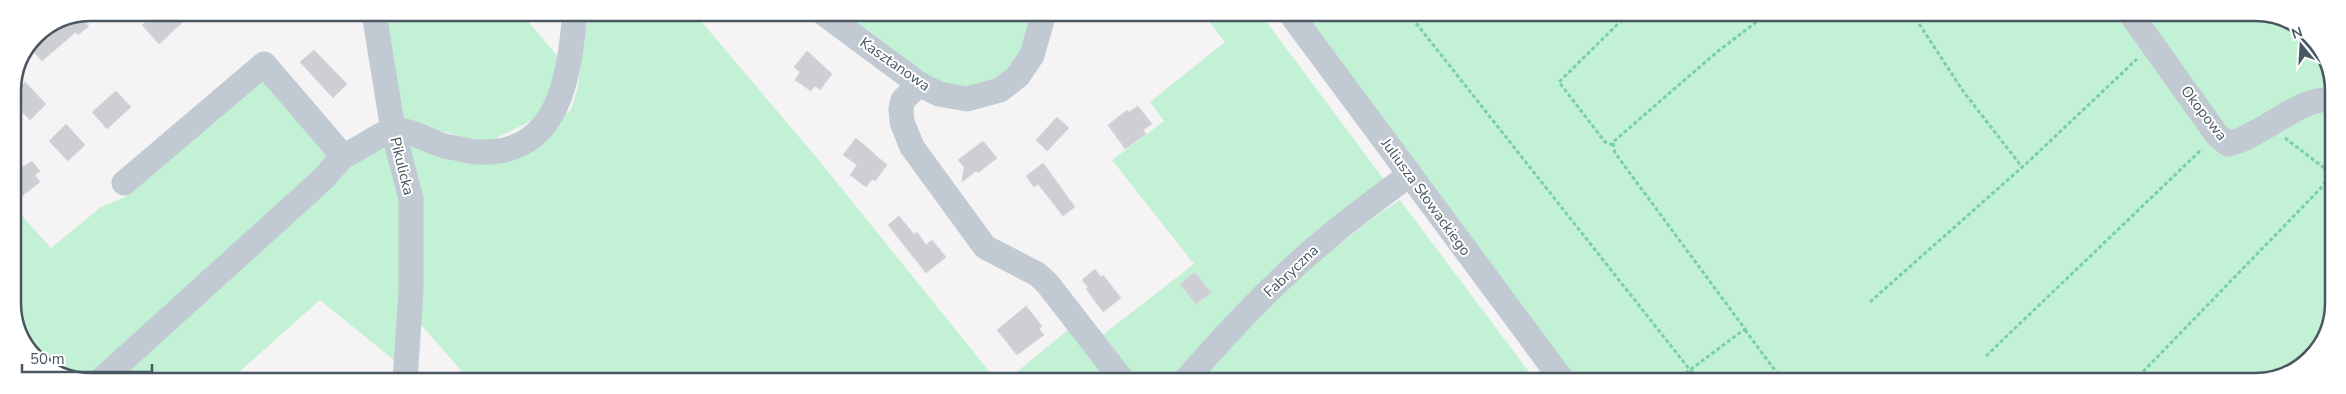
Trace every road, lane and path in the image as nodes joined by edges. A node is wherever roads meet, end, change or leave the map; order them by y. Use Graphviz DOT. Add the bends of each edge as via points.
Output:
graph roads {
  1 [pos="375,21"];
  2 [pos="574,21"];
  3 [pos="834,21"];
  4 [pos="1042,21"];
  5 [pos="1296,21"];
  6 [pos="1414,21"];
  7 [pos="1621,21"];
  8 [pos="1758,21"];
  9 [pos="1917,21"];
  10 [pos="2136,21"];
  11 [pos="2153,44"];
  12 [pos="919,84"];
  13 [pos="2325,98"];
  14 [pos="2270,125"];
  15 [pos="393,130"];
  16 [pos="2217,135"];
  17 [pos="1613,145"];
  18 [pos="343,156"];
  19 [pos="2022,167"];
  20 [pos="2325,168"];
  21 [pos="1410,174"];
  22 [pos="124,183"];
  23 [pos="2325,183"];
  24 [pos="1870,302"];
  25 [pos="1744,330"];
  26 [pos="1986,356"];
  27 [pos="1690,370"];
  28 [pos="109,373"];
  29 [pos="406,373"];
  30 [pos="1117,373"];
  31 [pos="1192,373"];
  32 [pos="1556,373"];
  33 [pos="1686,373"];
  34 [pos="1693,373"];
  35 [pos="1777,373"];
  36 [pos="2143,373"];
  1 -- 15 [label="street, Pikulicka"];
  2 -- 15 [label="street" via="560,101 545,124 527,140 506,148 480,152 442,146 412,133"];
  3 -- 12 [label="street, Kasztanowa"];
  4 -- 12 [label="street, Kasztanowa" via="1025,67 1000,90 966,99 939,94"];
  5 -- 21 [label="street, Juliusza Słowackiego"];
  6 -- 27 [label="path"];
  7 -- 17 [label="path" via="1559,82 1605,142"];
  8 -- 17 [label="path" via="1620,135"];
  9 -- 19 [label="path" via="1963,91"];
  10 -- 11 [label="street, Okopowa"];
  11 -- 16 [label="street, Okopowa"];
  11 -- 19 [label="path"];
  12 -- 30 [label="street" via="903,100 901,109 902,122 912,147 985,247 1037,274 1047,283"];
  13 -- 14 [label="street, Okopowa" via="2295,109"];
  14 -- 16 [label="street, Okopowa" via="2241,142 2228,144"];
  14 -- 20 [label="path"];
  15 -- 18 [label="street"];
  15 -- 29 [label="street, Pikulicka" via="411,199 411,291"];
  16 -- 26 [label="path"];
  17 -- 25 [label="path" via="1615,153"];
  18 -- 22 [label="street" via="264,64"];
  18 -- 28 [label="street" via="323,178"];
  19 -- 24 [label="path"];
  21 -- 31 [label="street, Fabryczna" via="1325,239 1277,283"];
  21 -- 32 [label="street, Juliusza Słowackiego"];
  23 -- 36 [label="path"];
  25 -- 27 [label="path"];
  25 -- 35 [label="path"];
  27 -- 33 [label="path"];
  27 -- 34 [label="path"];
}
